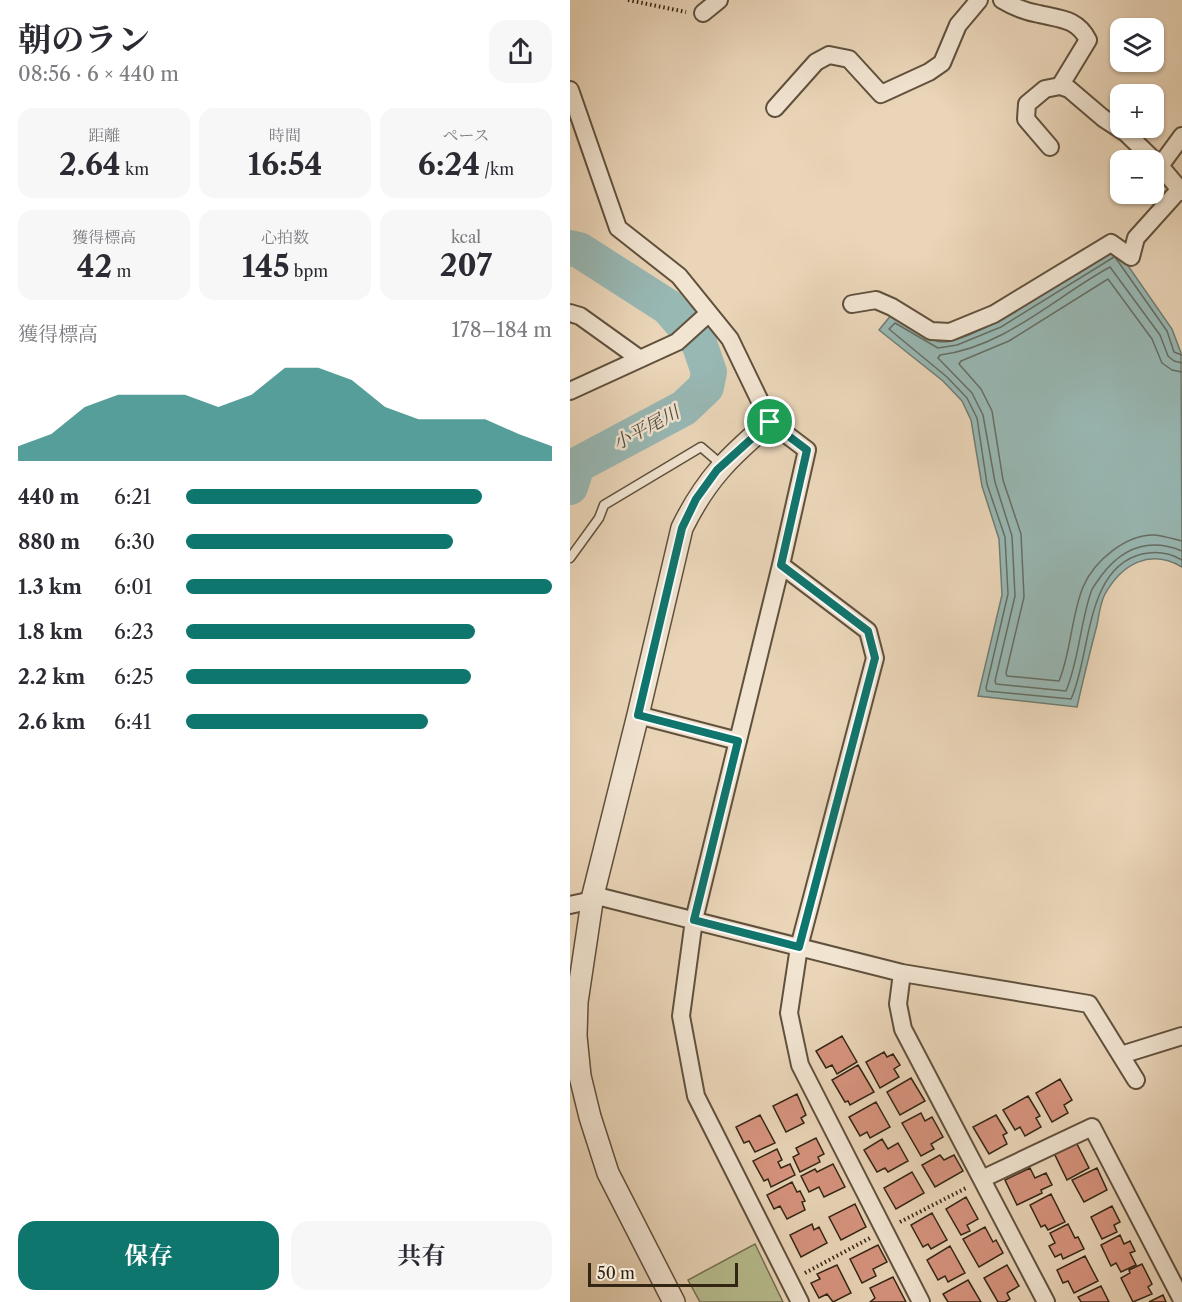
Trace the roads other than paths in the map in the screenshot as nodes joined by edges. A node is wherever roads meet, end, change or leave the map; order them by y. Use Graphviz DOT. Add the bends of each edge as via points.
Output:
graph roads {
  1 [pos="719,0"];
  2 [pos="979,0"];
  3 [pos="1002,0"];
  4 [pos="703,13"];
  5 [pos="1060,86"];
  6 [pos="570,90"];
  7 [pos="775,108"];
  8 [pos="1182,136"];
  9 [pos="1050,147"];
  10 [pos="1143,150"];
  11 [pos="1164,161"];
  12 [pos="1164,171"];
  13 [pos="1181,191"];
  14 [pos="852,304"];
  15 [pos="570,313"];
  16 [pos="709,314"];
  17 [pos="640,359"];
  18 [pos="570,391"];
  19 [pos="770,422"];
  20 [pos="722,465"];
  21 [pos="570,558"];
  22 [pos="781,565"];
  23 [pos="638,715"];
  24 [pos="738,741"];
  25 [pos="593,897"];
  26 [pos="570,905"];
  27 [pos="694,920"];
  28 [pos="799,947"];
  29 [pos="902,973"];
  30 [pos="1182,1036"];
  31 [pos="1121,1055"];
  32 [pos="1136,1080"];
  33 [pos="982,1179"];
  34 [pos="1182,1300"];
  35 [pos="674,1302"];
  36 [pos="800,1302"];
  37 [pos="921,1302"];
  38 [pos="1046,1302"];
  1 -- 4 [label="street"];
  2 -- 7 [label="street" via="958,25 942,63 929,72 881,94 849,59 829,55 816,62"];
  3 -- 5 [label="street" via="1037,14 1063,18 1084,32 1088,40"];
  5 -- 9 [label="street" via="1045,89 1027,105 1026,119"];
  5 -- 10 [label="street" via="1069,89"];
  6 -- 16 [label="street" via="618,228 679,276"];
  8 -- 11 [label="street"];
  12 -- 13 [label="street"];
  13 -- 14 [label="street" via="1136,238 1131,257 1111,243 994,314 950,332 931,331 876,300"];
  15 -- 17 [label="street"];
  16 -- 17 [label="street" via="677,342"];
  16 -- 19 [label="street" via="730,339"];
  17 -- 18 [label="street"];
  19 -- 20 [label="street"];
  19 -- 22 [label="street" via="807,450"];
  20 -- 21 [label="lane" via="701,447 604,504 599,519"];
  20 -- 23 [label="street" via="696,499 682,528"];
  22 -- 24 [label="street"];
  22 -- 28 [label="street" via="868,631 875,658"];
  23 -- 24 [label="street"];
  23 -- 25 [label="street"];
  24 -- 27 [label="street"];
  25 -- 26 [label="street"];
  25 -- 27 [label="street"];
  25 -- 35 [label="street" via="577,1002 580,1077 608,1173"];
  27 -- 28 [label="street"];
  27 -- 36 [label="street" via="681,1016 696,1096"];
  28 -- 29 [label="street"];
  28 -- 37 [label="street" via="789,1013 800,1065"];
  29 -- 31 [label="street" via="1089,1004"];
  29 -- 33 [label="street" via="898,1004 903,1029"];
  30 -- 31 [label="street"];
  31 -- 32 [label="street"];
  33 -- 34 [label="street" via="1092,1127"];
  33 -- 38 [label="street"];
}
